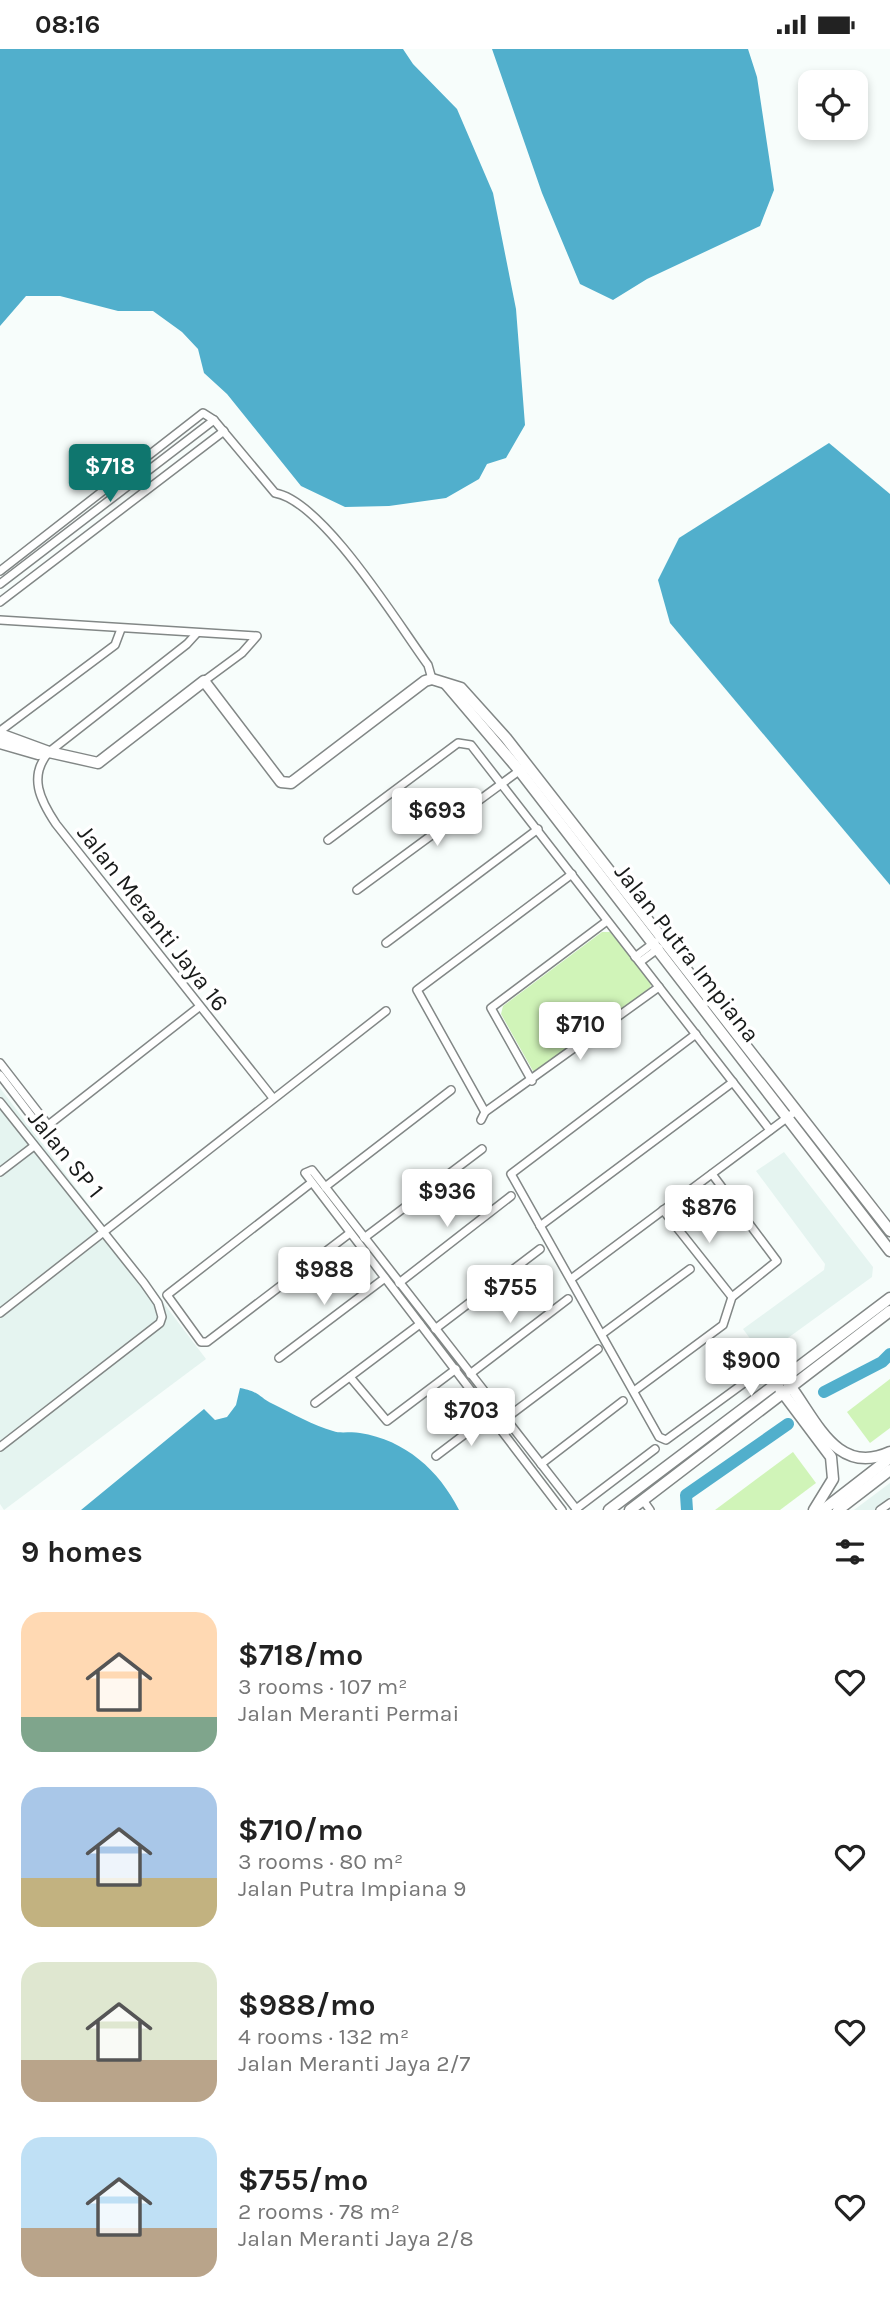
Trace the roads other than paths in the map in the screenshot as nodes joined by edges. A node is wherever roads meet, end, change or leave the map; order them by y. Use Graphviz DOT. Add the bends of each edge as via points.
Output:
graph roads {
  1 [pos="214,420"];
  2 [pos="224,431"];
  3 [pos="0,571"];
  4 [pos="0,584"];
  5 [pos="0,602"];
  6 [pos="0,620"];
  7 [pos="121,629"];
  8 [pos="197,633"];
  9 [pos="432,678"];
  10 [pos="204,681"];
  11 [pos="446,684"];
  12 [pos="0,733"];
  13 [pos="0,743"];
  14 [pos="49,752"];
  15 [pos="523,768"];
  16 [pos="501,783"];
  17 [pos="538,829"];
  18 [pos="328,840"];
  19 [pos="572,874"];
  20 [pos="357,890"];
  21 [pos="607,921"];
  22 [pos="386,943"];
  23 [pos="659,944"];
  24 [pos="637,960"];
  25 [pos="659,986"];
  26 [pos="199,1007"];
  27 [pos="386,1011"];
  28 [pos="696,1034"];
  29 [pos="0,1063"];
  30 [pos="0,1075"];
  31 [pos="532,1081"];
  32 [pos="733,1082"];
  33 [pos="451,1090"];
  34 [pos="273,1098"];
  35 [pos="0,1102"];
  36 [pos="791,1114"];
  37 [pos="45,1127"];
  38 [pos="770,1130"];
  39 [pos="34,1146"];
  40 [pos="482,1149"];
  41 [pos="0,1172"];
  42 [pos="712,1174"];
  43 [pos="312,1184"];
  44 [pos="325,1187"];
  45 [pos="511,1196"];
  46 [pos="663,1210"];
  47 [pos="540,1226"];
  48 [pos="103,1231"];
  49 [pos="890,1231"];
  50 [pos="350,1233"];
  51 [pos="364,1238"];
  52 [pos="540,1249"];
  53 [pos="890,1251"];
  54 [pos="690,1269"];
  55 [pos="385,1278"];
  56 [pos="570,1279"];
  57 [pos="399,1283"];
  58 [pos="732,1297"];
  59 [pos="890,1298"];
  60 [pos="568,1299"];
  61 [pos="414,1309"];
  62 [pos="890,1311"];
  63 [pos="0,1313"];
  64 [pos="420,1324"];
  65 [pos="435,1329"];
  66 [pos="602,1334"];
  67 [pos="598,1349"];
  68 [pos="279,1358"];
  69 [pos="456,1369"];
  70 [pos="470,1374"];
  71 [pos="755,1375"];
  72 [pos="350,1377"];
  73 [pos="784,1386"];
  74 [pos="634,1391"];
  75 [pos="487,1395"];
  76 [pos="480,1401"];
  77 [pos="623,1401"];
  78 [pos="315,1403"];
  79 [pos="491,1415"];
  80 [pos="505,1419"];
  81 [pos="0,1447"];
  82 [pos="655,1449"];
  83 [pos="890,1452"];
  84 [pos="436,1456"];
  85 [pos="890,1458"];
  86 [pos="541,1464"];
  87 [pos="890,1470"];
  88 [pos="555,1483"];
  89 [pos="546,1489"];
  90 [pos="643,1500"];
  91 [pos="890,1503"];
  92 [pos="562,1510"];
  93 [pos="576,1510"];
  94 [pos="609,1510"];
  95 [pos="630,1510"];
  96 [pos="650,1510"];
  97 [pos="814,1510"];
  98 [pos="823,1510"];
  99 [pos="838,1510"];
  100 [pos="880,1510"];
  1 -- 2 [label="street"];
  1 -- 3 [label="street" via="203,413"];
  1 -- 4 [label="street"];
  2 -- 5 [label="street"];
  2 -- 9 [label="street" via="275,493 308,510 340,544 428,665"];
  6 -- 7 [label="street"];
  7 -- 8 [label="street"];
  7 -- 12 [label="street" via="115,645"];
  8 -- 10 [label="street" via="257,636"];
  8 -- 14 [label="street"];
  9 -- 10 [label="street" via="291,783 281,782"];
  9 -- 11 [label="street"];
  10 -- 14 [label="street" via="98,763"];
  11 -- 15 [label="street, Jalan Putra Impiana"];
  11 -- 15 [label="street, Jalan Putra Impiana" via="461,688"];
  12 -- 14 [label="street"];
  13 -- 14 [label="street" via="38,754"];
  14 -- 26 [label="street, Jalan Meranti Jaya 16" via="39,763 36,776 42,803"];
  15 -- 16 [label="street"];
  15 -- 23 [label="street, Jalan Putra Impiana"];
  16 -- 17 [label="street"];
  16 -- 18 [label="street" via="471,745 458,743"];
  16 -- 20 [label="street"];
  17 -- 19 [label="street"];
  17 -- 22 [label="street"];
  19 -- 21 [label="street"];
  19 -- 31 [label="street" via="417,990 483,1116"];
  21 -- 24 [label="street"];
  21 -- 31 [label="street" via="491,1008"];
  23 -- 24 [label="street"];
  23 -- 36 [label="street, Jalan Putra Impiana"];
  24 -- 25 [label="street"];
  25 -- 28 [label="street"];
  25 -- 31 [label="street"];
  26 -- 34 [label="street, Jalan Meranti Jaya 16"];
  26 -- 37 [label="street"];
  27 -- 34 [label="street"];
  28 -- 32 [label="street"];
  28 -- 47 [label="street" via="511,1174"];
  29 -- 37 [label="street"];
  30 -- 37 [label="street"];
  32 -- 38 [label="street"];
  32 -- 47 [label="street"];
  33 -- 44 [label="street"];
  34 -- 48 [label="street"];
  35 -- 39 [label="street, Jalan SP 1"];
  36 -- 38 [label="street"];
  36 -- 49 [label="street, Jalan Putra Impiana"];
  36 -- 53 [label="street, Jalan Putra Impiana"];
  38 -- 42 [label="street"];
  39 -- 41 [label="street"];
  39 -- 48 [label="street, Jalan SP 1"];
  40 -- 51 [label="street"];
  42 -- 46 [label="street"];
  42 -- 58 [label="street" via="777,1261"];
  43 -- 44 [label="street" via="305,1175 309,1170"];
  43 -- 50 [label="street"];
  43 -- 50 [label="street" via="167,1295 204,1343"];
  44 -- 51 [label="street"];
  45 -- 57 [label="street"];
  46 -- 56 [label="street"];
  46 -- 58 [label="street"];
  47 -- 56 [label="street"];
  48 -- 63 [label="street"];
  48 -- 81 [label="street, Jalan SP 1" via="158,1303 160,1323"];
  50 -- 55 [label="street"];
  51 -- 57 [label="street"];
  52 -- 65 [label="street"];
  54 -- 66 [label="street"];
  55 -- 61 [label="street"];
  55 -- 68 [label="street"];
  56 -- 66 [label="street"];
  57 -- 61 [label="street"];
  58 -- 74 [label="street" via="723,1325"];
  59 -- 73 [label="street"];
  60 -- 70 [label="street"];
  61 -- 64 [label="street"];
  61 -- 65 [label="street"];
  62 -- 73 [label="street"];
  64 -- 69 [label="street"];
  64 -- 72 [label="street"];
  65 -- 70 [label="street"];
  66 -- 74 [label="street"];
  67 -- 80 [label="street"];
  69 -- 72 [label="street" via="386,1421"];
  69 -- 76 [label="street"];
  70 -- 75 [label="street"];
  71 -- 74 [label="street" via="662,1440"];
  72 -- 78 [label="street"];
  73 -- 83 [label="street" via="842,1454 859,1460"];
  73 -- 90 [label="street"];
  73 -- 94 [label="street"];
  73 -- 97 [label="street" via="831,1458 832,1479"];
  75 -- 76 [label="street"];
  75 -- 80 [label="street"];
  76 -- 79 [label="street"];
  77 -- 86 [label="street"];
  79 -- 84 [label="street"];
  79 -- 89 [label="street"];
  80 -- 86 [label="street"];
  82 -- 93 [label="street"];
  85 -- 98 [label="street"];
  86 -- 88 [label="street"];
  87 -- 99 [label="street"];
  88 -- 89 [label="street"];
  88 -- 93 [label="street"];
  89 -- 92 [label="street"];
  90 -- 95 [label="street"];
  90 -- 96 [label="street"];
  91 -- 100 [label="street"];
}
